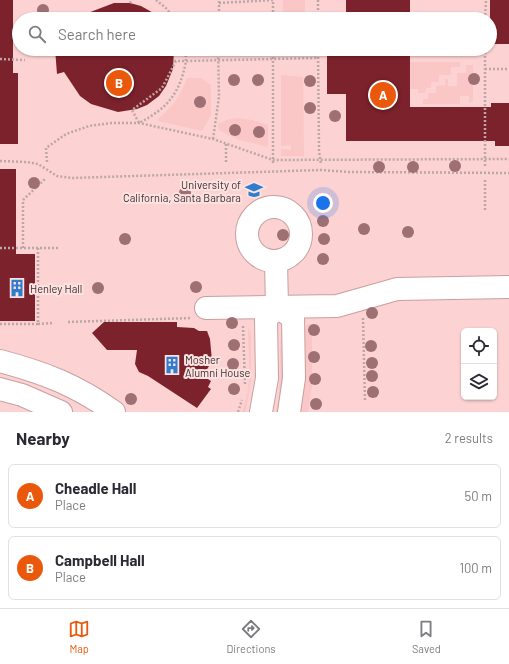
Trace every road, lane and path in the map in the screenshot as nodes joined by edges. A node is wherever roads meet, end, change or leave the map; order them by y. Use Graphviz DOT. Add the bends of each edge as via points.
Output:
graph roads {
  1 [pos="156,0"];
  2 [pos="318,0"];
  3 [pos="486,0"];
  4 [pos="219,2"];
  5 [pos="169,12"];
  6 [pos="273,12"];
  7 [pos="318,12"];
  8 [pos="485,12"];
  9 [pos="186,56"];
  10 [pos="218,56"];
  11 [pos="485,56"];
  12 [pos="318,58"];
  13 [pos="0,59"];
  14 [pos="273,59"];
  15 [pos="26,60"];
  16 [pos="218,60"];
  17 [pos="186,61"];
  18 [pos="485,69"];
  19 [pos="509,69"];
  20 [pos="139,123"];
  21 [pos="213,139"];
  22 [pos="226,144"];
  23 [pos="485,159"];
  24 [pos="509,159"];
  25 [pos="273,160"];
  26 [pos="321,160"];
  27 [pos="0,161"];
  28 [pos="47,162"];
  29 [pos="226,164"];
  30 [pos="321,164"];
  31 [pos="273,165"];
  32 [pos="485,166"];
  33 [pos="509,173"];
  34 [pos="45,179"];
  35 [pos="485,180"];
  36 [pos="485,211"];
  37 [pos="0,248"];
  38 [pos="23,248"];
  39 [pos="38,248"];
  40 [pos="60,248"];
  41 [pos="276,261"];
  42 [pos="509,287"];
  43 [pos="277,307"];
  44 [pos="362,310"];
  45 [pos="202,313"];
  46 [pos="52,322"];
  47 [pos="68,322"];
  48 [pos="240,322"];
  49 [pos="0,324"];
  50 [pos="38,324"];
  51 [pos="0,361"];
  52 [pos="245,388"];
  53 [pos="0,389"];
  54 [pos="243,397"];
  55 [pos="365,401"];
  56 [pos="61,412"];
  57 [pos="114,412"];
  58 [pos="238,412"];
  59 [pos="261,412"];
  60 [pos="289,412"];
  1 -- 5 [label="path"];
  2 -- 7 [label="path"];
  3 -- 8 [label="path"];
  4 -- 6 [label="path" via="273,0"];
  9 -- 17 [label="path"];
  10 -- 16 [label="path"];
  11 -- 18 [label="path"];
  12 -- 14 [label="path"];
  12 -- 26 [label="path"];
  13 -- 15 [label="path"];
  14 -- 16 [label="path"];
  14 -- 25 [label="path"];
  16 -- 17 [label="path"];
  16 -- 21 [label="path" via="219,97"];
  17 -- 20 [label="path" via="182,79 172,98 156,114"];
  17 -- 20 [label="path" via="175,61 162,88 134,107 132,110"];
  18 -- 19 [label="path"];
  18 -- 23 [label="path"];
  20 -- 21 [label="path"];
  20 -- 28 [label="path" via="89,126 66,134 46,148"];
  21 -- 22 [label="path"];
  22 -- 25 [label="path"];
  22 -- 29 [label="path"];
  23 -- 24 [label="path"];
  23 -- 26 [label="path"];
  23 -- 32 [label="path"];
  25 -- 26 [label="path"];
  25 -- 31 [label="path"];
  26 -- 30 [label="path"];
  27 -- 33 [label="path" via="38,164 57,176 72,178 321,170"];
  34 -- 38 [label="path" via="23,200"];
  35 -- 36 [label="path"];
  37 -- 38 [label="path"];
  38 -- 39 [label="path"];
  39 -- 40 [label="path"];
  39 -- 50 [label="path"];
  41 -- 43 [label="main road"];
  42 -- 43 [label="main road" via="397,289 337,306"];
  43 -- 45 [label="main road"];
  43 -- 59 [label="main road" via="266,319 267,378"];
  43 -- 60 [label="main road" via="293,318 294,378"];
  44 -- 55 [label="path"];
  45 -- 47 [label="path"];
  46 -- 50 [label="path"];
  48 -- 52 [label="path" via="244,329"];
  49 -- 50 [label="path"];
  51 -- 57 [label="main road" via="65,382"];
  53 -- 56 [label="main road"];
  54 -- 58 [label="path"];
}
